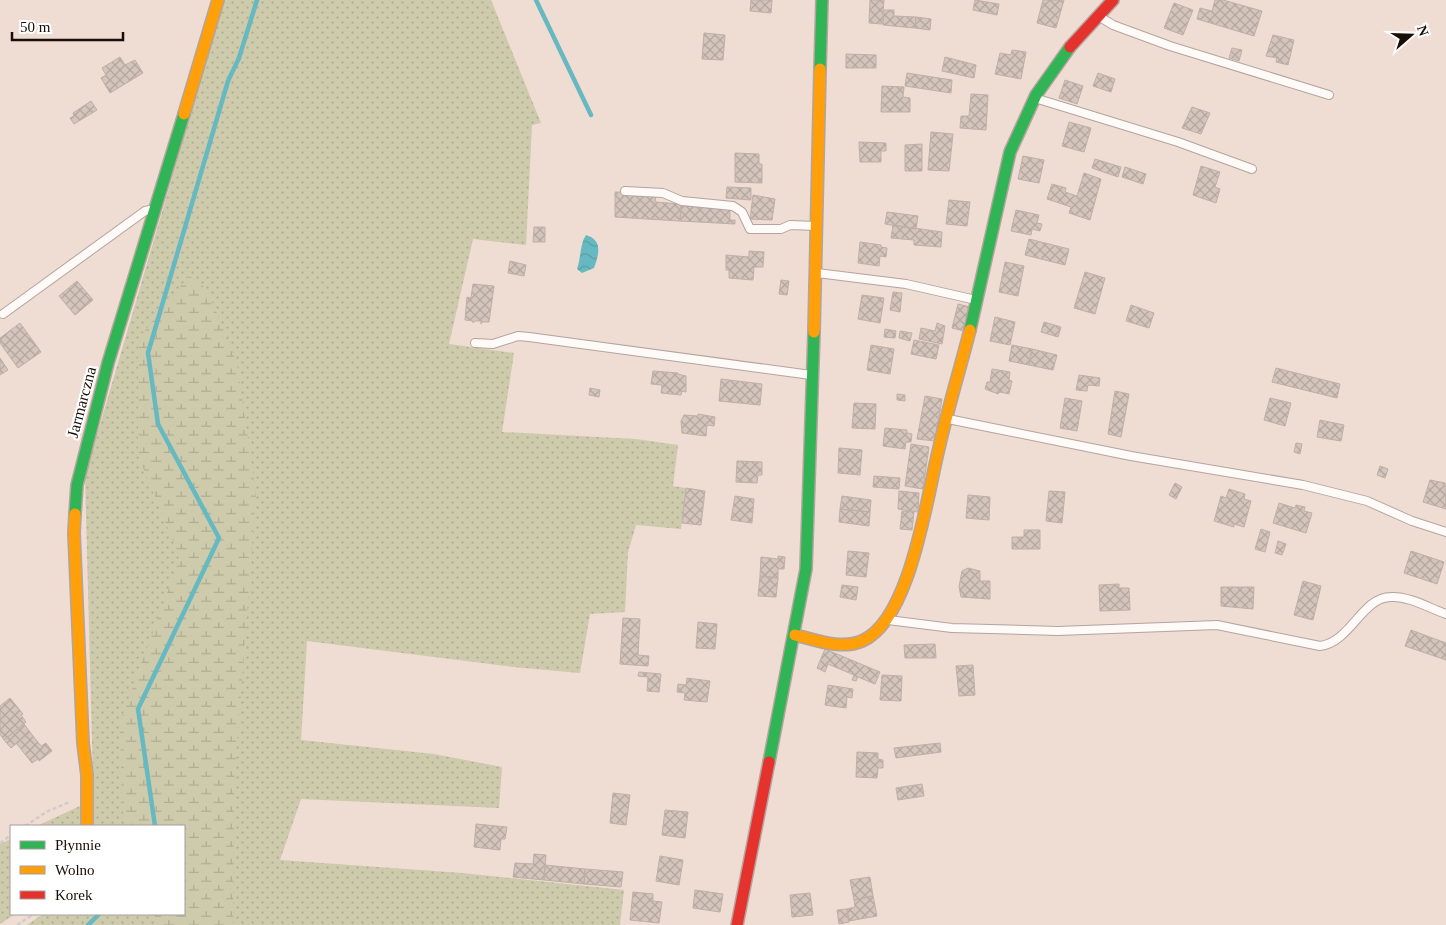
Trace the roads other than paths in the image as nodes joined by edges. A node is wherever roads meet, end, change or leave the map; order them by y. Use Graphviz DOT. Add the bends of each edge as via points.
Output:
graph roads {
  1 [pos="218,0"];
  2 [pos="822,0"];
  3 [pos="1114,0"];
  4 [pos="1098,16"];
  5 [pos="1330,95"];
  6 [pos="1035,98"];
  7 [pos="1252,169"];
  8 [pos="625,191"];
  9 [pos="155,211"];
  10 [pos="816,226"];
  11 [pos="815,273"];
  12 [pos="978,300"];
  13 [pos="3,314"];
  14 [pos="475,343"];
  15 [pos="813,376"];
  16 [pos="946,419"];
  17 [pos="1446,532"];
  18 [pos="1446,614"];
  19 [pos="886,620"];
  20 [pos="795,635"];
  21 [pos="86,825"];
  22 [pos="737,925"];
  1 -- 9 [label="street, Jarmarczna"];
  2 -- 10 [label="street"];
  3 -- 4 [label="street"];
  4 -- 5 [label="lane" via="1170,46"];
  4 -- 6 [label="street" via="1070,48"];
  6 -- 7 [label="lane" via="1178,142"];
  6 -- 12 [label="street" via="1018,131 1003,180"];
  8 -- 10 [label="lane" via="733,206 742,212 750,229"];
  9 -- 13 [label="lane" via="145,211"];
  9 -- 21 [label="street, Jarmarczna" via="108,363 83,459 75,505 87,775"];
  10 -- 11 [label="street"];
  11 -- 12 [label="lane" via="906,284"];
  11 -- 15 [label="street"];
  12 -- 16 [label="street"];
  14 -- 15 [label="lane" via="493,344 518,336 529,337"];
  15 -- 20 [label="street" via="808,543"];
  16 -- 17 [label="lane" via="1319,489 1366,501"];
  16 -- 19 [label="street" via="917,547"];
  18 -- 19 [label="lane" via="1404,599 1384,598 1363,613 1335,642 1320,646 1217,626 1058,631 952,628"];
  19 -- 20 [label="street" via="870,637 852,645"];
  20 -- 22 [label="street"];
}
